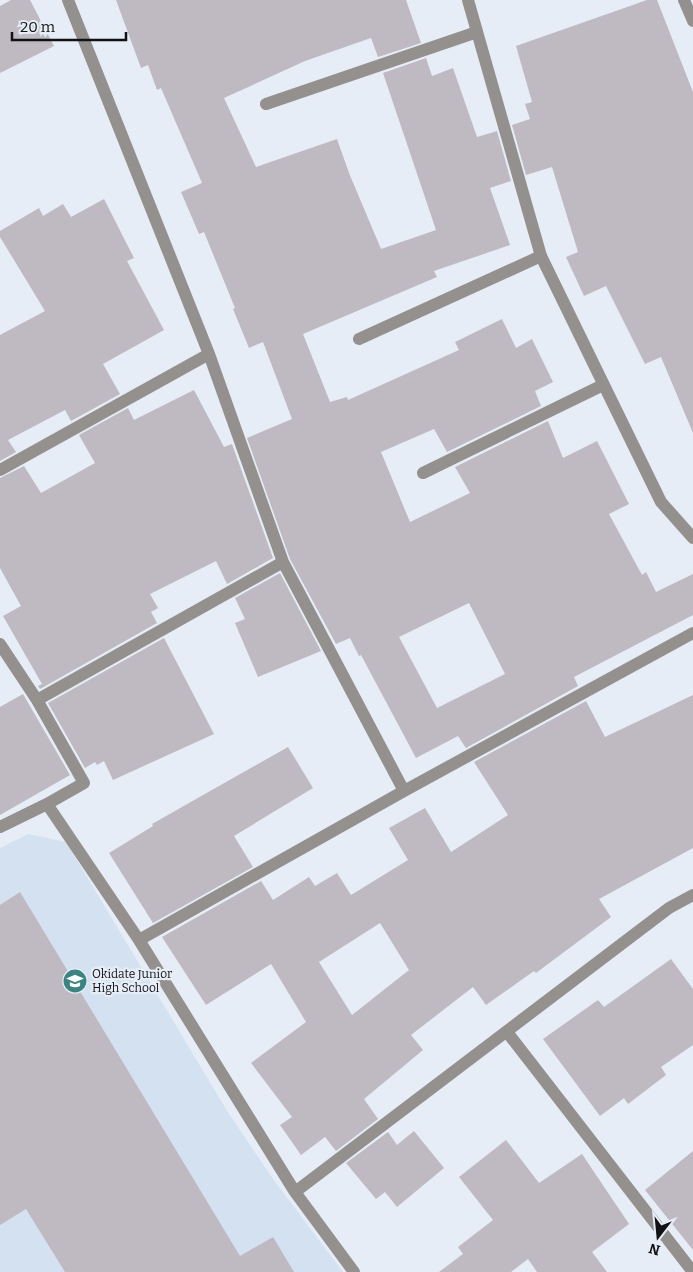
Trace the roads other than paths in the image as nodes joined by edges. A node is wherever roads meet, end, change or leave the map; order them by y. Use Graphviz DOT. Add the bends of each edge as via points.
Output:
graph roads {
  1 [pos="68,0"];
  2 [pos="468,0"];
  3 [pos="684,0"];
  4 [pos="693,21"];
  5 [pos="477,32"];
  6 [pos="266,104"];
  7 [pos="541,256"];
  8 [pos="359,340"];
  9 [pos="209,354"];
  10 [pos="603,384"];
  11 [pos="0,470"];
  12 [pos="423,473"];
  13 [pos="693,538"];
  14 [pos="283,562"];
  15 [pos="693,634"];
  16 [pos="0,644"];
  17 [pos="37,700"];
  18 [pos="404,791"];
  19 [pos="48,804"];
  20 [pos="0,827"];
  21 [pos="693,895"];
  22 [pos="140,940"];
  23 [pos="507,1032"];
  24 [pos="295,1192"];
  25 [pos="354,1272"];
  26 [pos="693,1272"];
  1 -- 9 [label="street"];
  2 -- 5 [label="street"];
  3 -- 4 [label="street"];
  5 -- 6 [label="street"];
  5 -- 7 [label="street"];
  7 -- 8 [label="street"];
  7 -- 10 [label="street"];
  9 -- 11 [label="street"];
  9 -- 14 [label="street"];
  10 -- 12 [label="street"];
  10 -- 13 [label="street" via="661,502"];
  14 -- 17 [label="street"];
  14 -- 18 [label="street"];
  15 -- 18 [label="street"];
  16 -- 17 [label="street"];
  17 -- 19 [label="street" via="84,783"];
  18 -- 22 [label="street"];
  19 -- 20 [label="street"];
  19 -- 22 [label="street"];
  21 -- 23 [label="street" via="669,908"];
  22 -- 24 [label="street"];
  23 -- 24 [label="street"];
  23 -- 26 [label="street"];
  24 -- 25 [label="street"];
}
